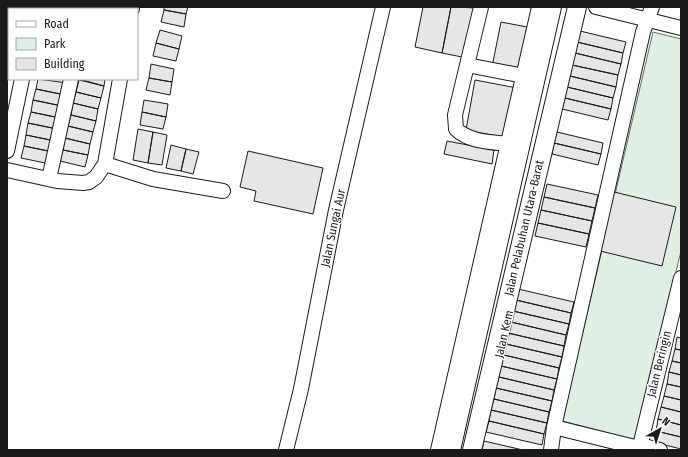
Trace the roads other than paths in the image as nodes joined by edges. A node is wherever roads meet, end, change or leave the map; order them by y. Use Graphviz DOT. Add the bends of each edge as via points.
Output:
graph roads {
  1 [pos="383,7"];
  2 [pos="481,7"];
  3 [pos="539,7"];
  4 [pos="552,7"];
  5 [pos="576,7"];
  6 [pos="581,7"];
  7 [pos="596,7"];
  8 [pos="652,7"];
  9 [pos="648,21"];
  10 [pos="681,28"];
  11 [pos="467,65"];
  12 [pos="524,76"];
  13 [pos="22,80"];
  14 [pos="71,80"];
  15 [pos="120,80"];
  16 [pos="509,144"];
  17 [pos="7,151"];
  18 [pos="105,164"];
  19 [pos="7,170"];
  20 [pos="49,179"];
  21 [pos="223,191"];
  22 [pos="681,278"];
  23 [pos="554,427"];
  24 [pos="639,448"];
  25 [pos="286,450"];
  26 [pos="438,450"];
  27 [pos="451,450"];
  28 [pos="472,450"];
  29 [pos="478,450"];
  30 [pos="551,450"];
  31 [pos="660,450"];
  1 -- 25 [label="street, Jalan Sungai Aur" via="336,210 301,389"];
  2 -- 11 [label="street"];
  3 -- 12 [label="street"];
  4 -- 27 [label="main road, Jalan Pelabuhan Utara-Barat"];
  5 -- 28 [label="main road, Jalan Pelabuhan Utara-Barat"];
  6 -- 29 [label="street, Jalan Kem"];
  7 -- 9 [label="street"];
  8 -- 9 [label="street"];
  9 -- 10 [label="street"];
  9 -- 23 [label="street" via="643,32"];
  11 -- 12 [label="street"];
  11 -- 16 [label="street" via="455,115 456,129 472,139"];
  12 -- 16 [label="street"];
  13 -- 17 [label="street"];
  14 -- 20 [label="street"];
  15 -- 18 [label="street"];
  16 -- 26 [label="street"];
  18 -- 20 [label="street" via="89,182"];
  18 -- 21 [label="street" via="153,179"];
  19 -- 20 [label="street"];
  22 -- 24 [label="street, Jalan Beringin"];
  23 -- 24 [label="street"];
  23 -- 30 [label="street"];
  24 -- 31 [label="street"];
}
